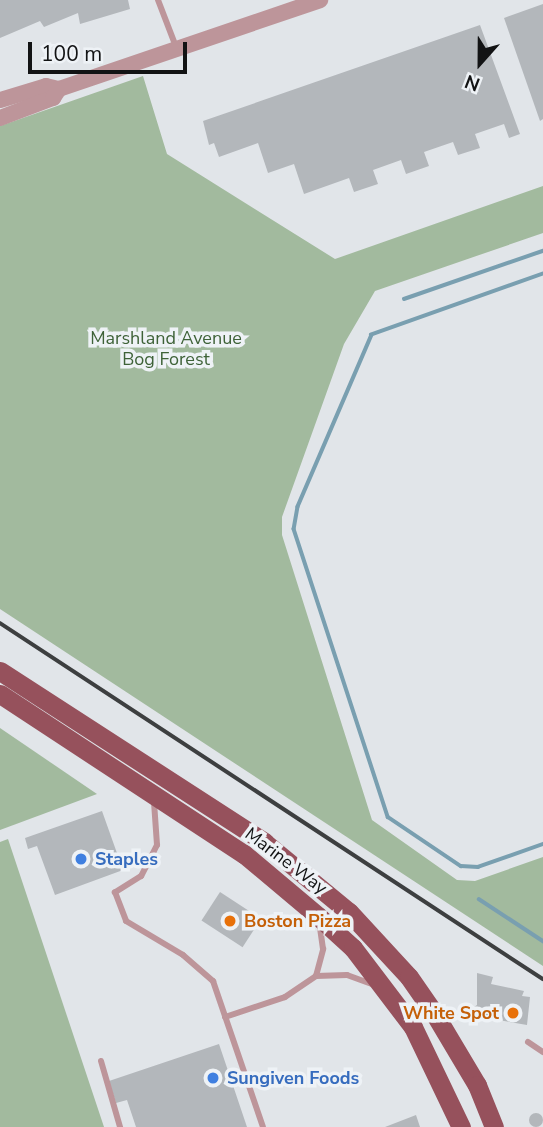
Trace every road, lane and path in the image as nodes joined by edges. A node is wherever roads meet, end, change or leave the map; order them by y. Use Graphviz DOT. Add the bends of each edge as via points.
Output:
graph roads {
  1 [pos="158,0"];
  2 [pos="320,0"];
  3 [pos="176,49"];
  4 [pos="60,89"];
  5 [pos="0,100"];
  6 [pos="0,118"];
  7 [pos="0,671"];
  8 [pos="0,694"];
  9 [pos="152,793"];
  10 [pos="319,916"];
  11 [pos="316,976"];
  12 [pos="384,989"];
  13 [pos="225,1017"];
  14 [pos="528,1042"];
  15 [pos="543,1052"];
  16 [pos="101,1060"];
  17 [pos="120,1127"];
  18 [pos="263,1127"];
  19 [pos="461,1127"];
  20 [pos="494,1127"];
  1 -- 3 [label="lane"];
  2 -- 3 [label="street"];
  3 -- 4 [label="street"];
  4 -- 5 [label="street" via="46,86"];
  4 -- 6 [label="street" via="53,98"];
  7 -- 20 [label="main road, Marine Way" via="264,842 349,912 409,977 434,1013 477,1085"];
  8 -- 9 [label="main road, Marine Way"];
  9 -- 10 [label="main road, Marine Way" via="244,854"];
  9 -- 13 [label="lane" via="158,845 141,876 115,892 126,921 183,955 213,981"];
  10 -- 11 [label="lane" via="323,948"];
  10 -- 12 [label="main road, Marine Way"];
  11 -- 12 [label="lane" via="347,975"];
  11 -- 13 [label="lane" via="285,997"];
  12 -- 19 [label="main road, Marine Way" via="412,1027"];
  13 -- 18 [label="lane"];
  14 -- 15 [label="lane"];
  16 -- 17 [label="lane"];
}
